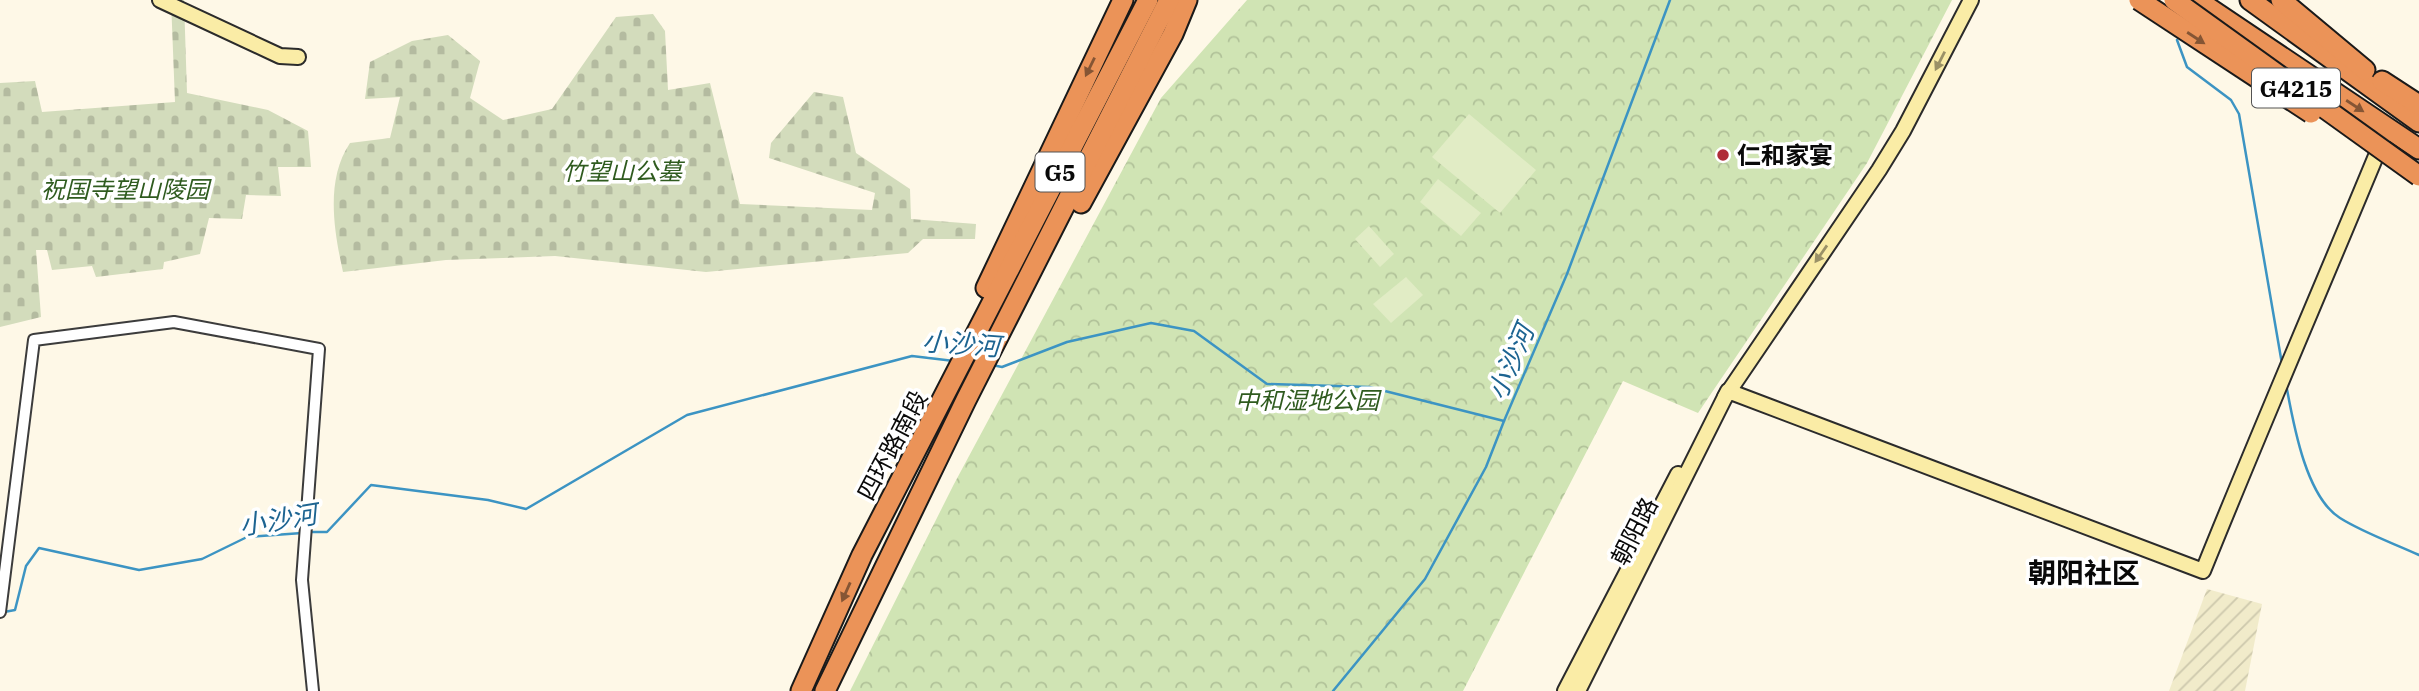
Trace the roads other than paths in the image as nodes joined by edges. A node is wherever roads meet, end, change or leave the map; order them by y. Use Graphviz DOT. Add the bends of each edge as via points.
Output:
graph roads {
  1 [pos="160,0"];
  2 [pos="180,0"];
  3 [pos="1971,0"];
  4 [pos="2139,0"];
  5 [pos="2174,0"];
  6 [pos="2197,0"];
  7 [pos="2250,0"];
  8 [pos="2264,0"];
  9 [pos="2281,0"];
  10 [pos="1121,2"];
  11 [pos="1187,2"];
  12 [pos="1155,18"];
  13 [pos="2365,70"];
  14 [pos="2419,105"];
  15 [pos="2419,122"];
  16 [pos="2388,127"];
  17 [pos="2419,149"];
  18 [pos="2393,156"];
  19 [pos="2419,176"];
  20 [pos="972,332"];
  21 [pos="1728,391"];
  22 [pos="0,610"];
  23 [pos="313,691"];
  24 [pos="801,691"];
  25 [pos="825,691"];
  26 [pos="1565,691"];
  27 [pos="1578,691"];
  1 -- 2 [label="street" via="280,56 298,57"];
  3 -- 21 [label="street, one-way" via="1897,141"];
  4 -- 18 [label="highway, one-way, bridge" via="2349,138"];
  5 -- 18 [label="highway, G4215, bridge"];
  6 -- 16 [label="highway, one-way"];
  7 -- 15 [label="highway"];
  8 -- 13 [label="highway, G4215"];
  9 -- 13 [label="highway"];
  10 -- 20 [label="highway, one-way"];
  11 -- 12 [label="highway"];
  12 -- 20 [label="highway, 四环路南段 / G5"];
  12 -- 25 [label="highway" via="1007,331"];
  13 -- 14 [label="highway, G4215"];
  16 -- 17 [label="highway"];
  16 -- 21 [label="street" via="2203,571"];
  18 -- 19 [label="highway, G4215, bridge"];
  20 -- 24 [label="highway, 四环路南段 / G5, one-way"];
  21 -- 26 [label="street" via="1704,423"];
  21 -- 27 [label="street, 朝阳路"];
  22 -- 23 [label="street" via="34,341 174,322 319,349 302,580"];
}
